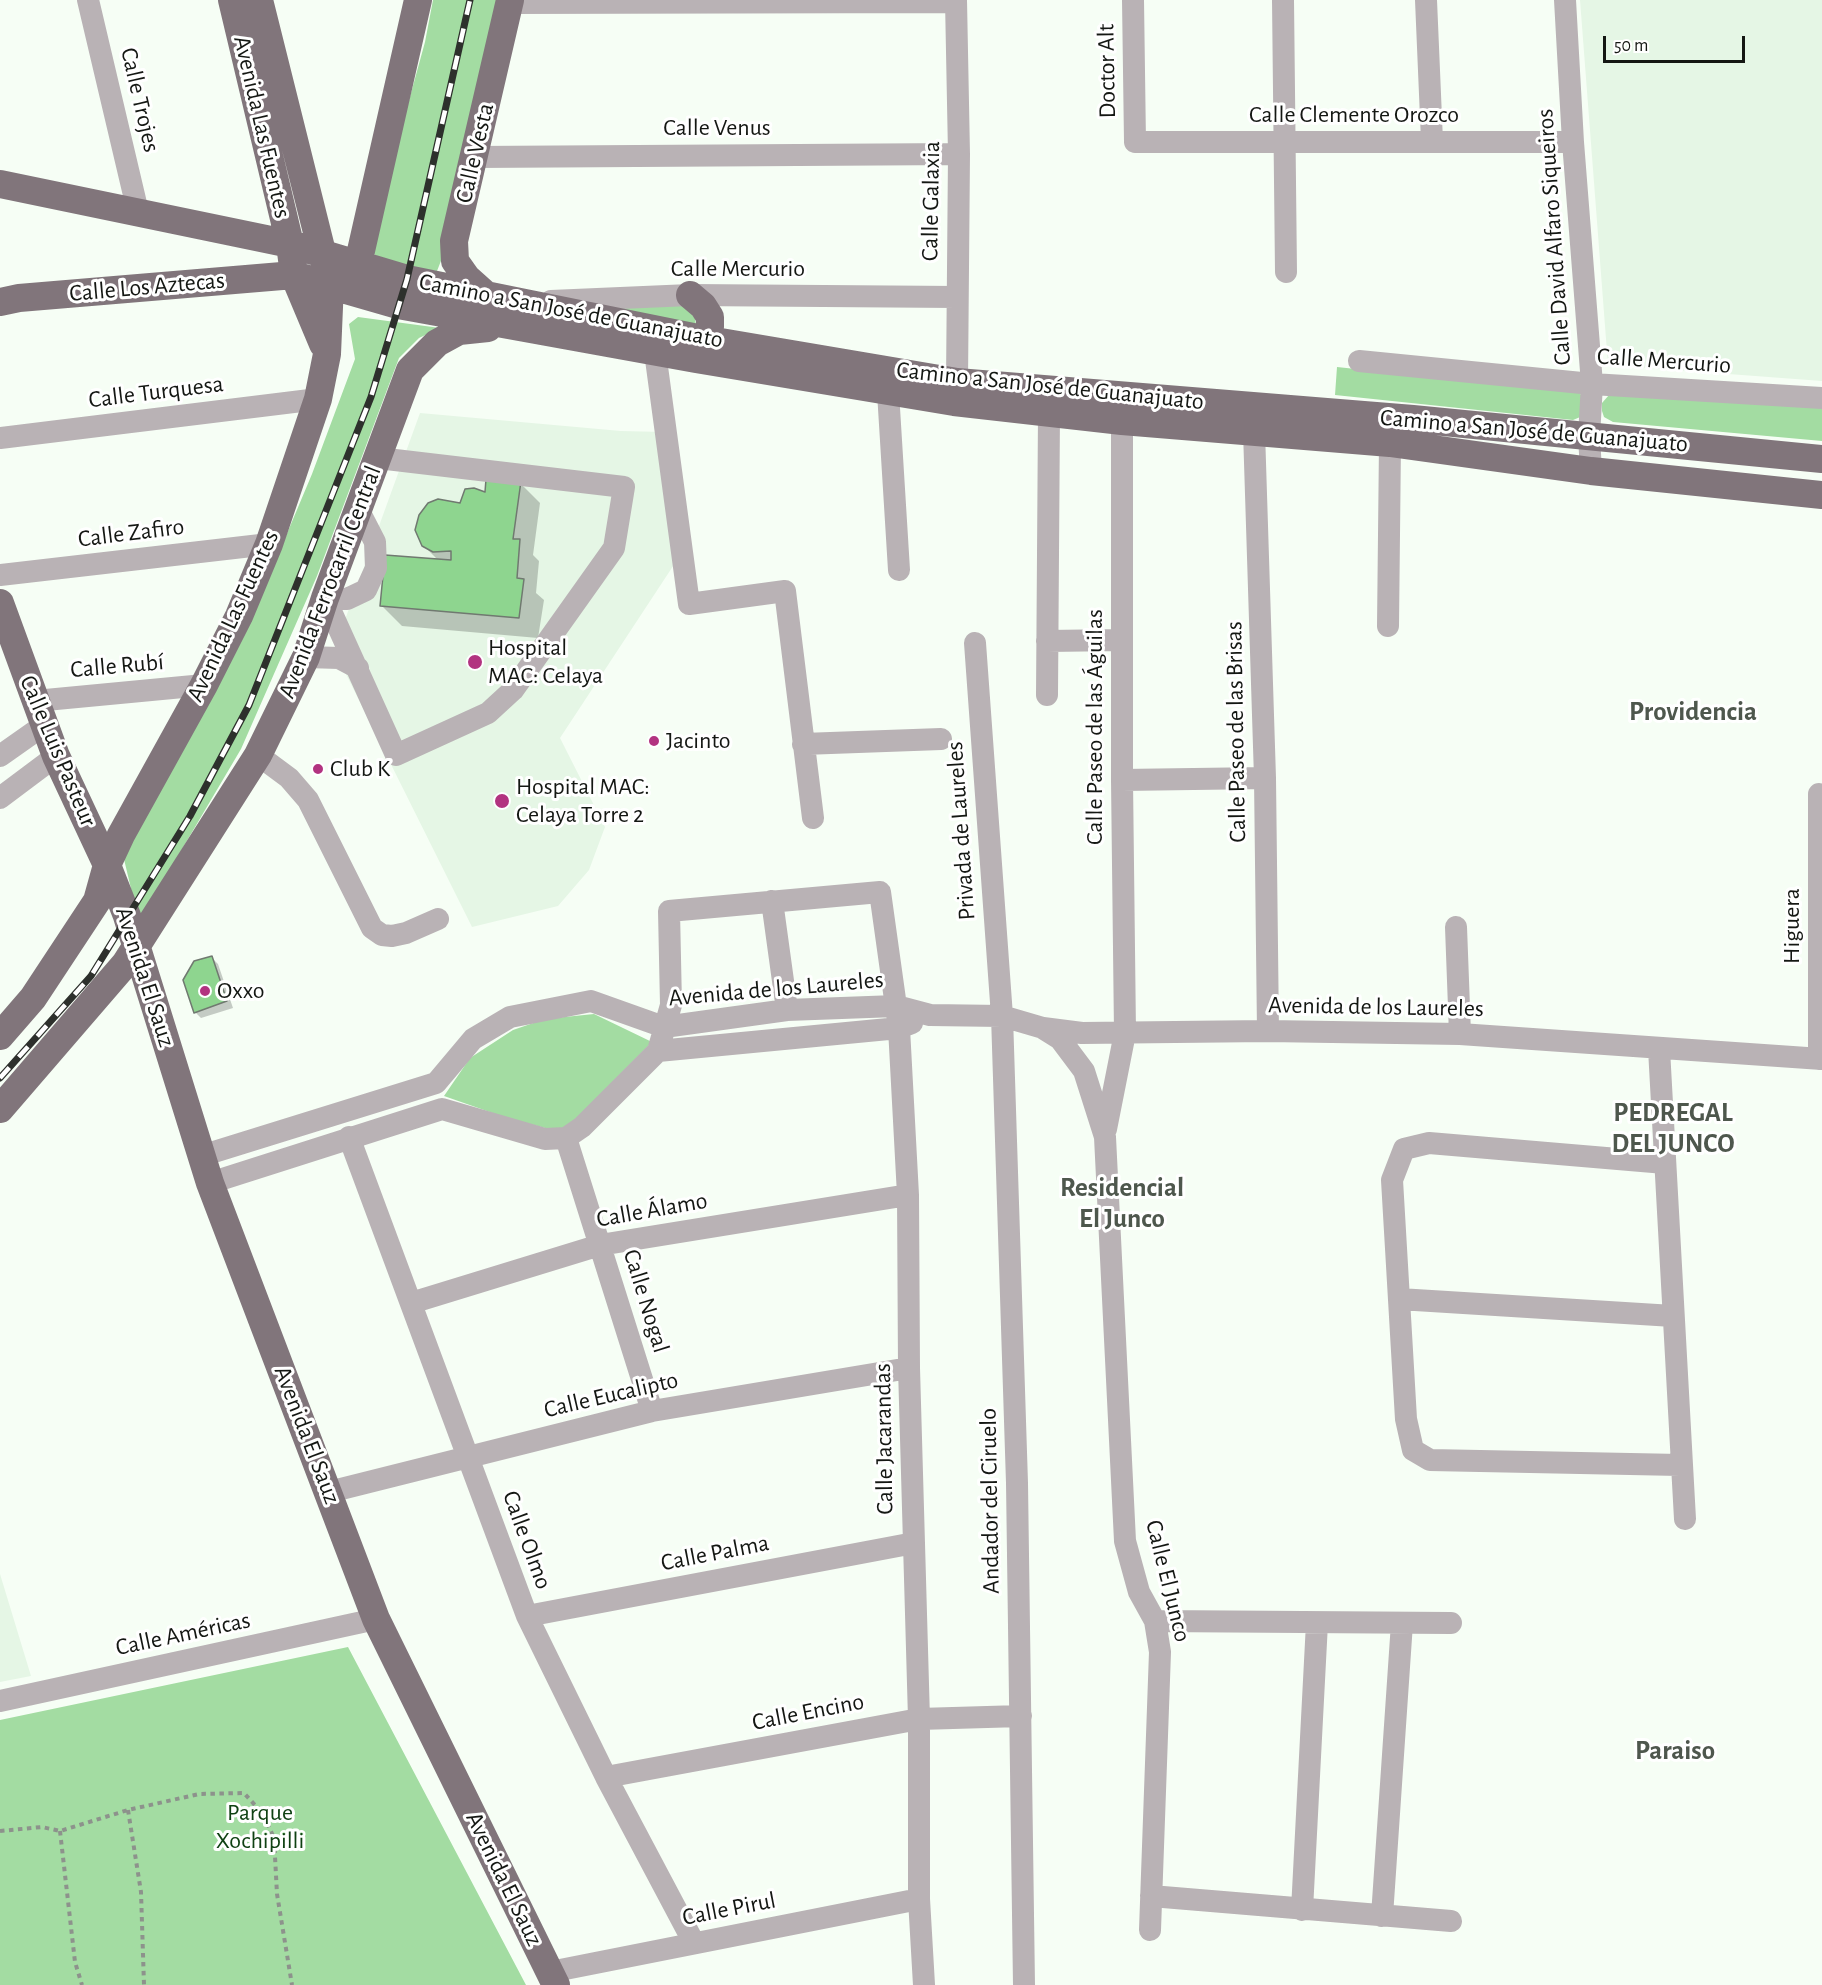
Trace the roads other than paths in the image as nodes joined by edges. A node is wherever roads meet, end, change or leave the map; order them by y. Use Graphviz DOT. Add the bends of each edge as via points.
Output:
graph roads {
  1 [pos="88,0"];
  2 [pos="232,0"];
  3 [pos="259,0"];
  4 [pos="418,0"];
  5 [pos="1134,0"];
  6 [pos="1283,0"];
  7 [pos="1426,0"];
  8 [pos="1565,0"];
  9 [pos="956,1"];
  10 [pos="509,2"];
  11 [pos="1432,141"];
  12 [pos="1135,142"];
  13 [pos="1285,142"];
  14 [pos="1573,142"];
  15 [pos="959,154"];
  16 [pos="475,157"];
  17 [pos="0,184"];
  18 [pos="138,212"];
  19 [pos="290,244"];
  20 [pos="323,252"];
  21 [pos="358,264"];
  22 [pos="1286,272"];
  23 [pos="294,275"];
  24 [pos="330,284"];
  25 [pos="486,295"];
  26 [pos="690,295"];
  27 [pos="957,297"];
  28 [pos="0,302"];
  29 [pos="514,314"];
  30 [pos="700,349"];
  31 [pos="655,352"];
  32 [pos="327,354"];
  33 [pos="1359,361"];
  34 [pos="1592,384"];
  35 [pos="888,392"];
  36 [pos="956,392"];
  37 [pos="1822,398"];
  38 [pos="318,399"];
  39 [pos="1049,413"];
  40 [pos="1413,419"];
  41 [pos="1122,421"];
  42 [pos="1254,431"];
  43 [pos="1589,436"];
  44 [pos="0,438"];
  45 [pos="1390,443"];
  46 [pos="378,458"];
  47 [pos="1822,459"];
  48 [pos="1591,471"];
  49 [pos="1822,495"];
  50 [pos="269,544"];
  51 [pos="899,570"];
  52 [pos="0,575"];
  53 [pos="325,597"];
  54 [pos="2,614"];
  55 [pos="1389,626"];
  56 [pos="1122,640"];
  57 [pos="1047,641"];
  58 [pos="975,643"];
  59 [pos="306,657"];
  60 [pos="358,668"];
  61 [pos="204,685"];
  62 [pos="1047,695"];
  63 [pos="40,713"];
  64 [pos="941,739"];
  65 [pos="803,744"];
  66 [pos="258,755"];
  67 [pos="0,756"];
  68 [pos="56,756"];
  69 [pos="1264,778"];
  70 [pos="1122,780"];
  71 [pos="1819,794"];
  72 [pos="0,798"];
  73 [pos="813,818"];
  74 [pos="107,865"];
  75 [pos="772,901"];
  76 [pos="438,918"];
  77 [pos="1456,927"];
  78 [pos="137,945"];
  79 [pos="896,1006"];
  80 [pos="787,1010"];
  81 [pos="930,1016"];
  82 [pos="1002,1016"];
  83 [pos="664,1027"];
  84 [pos="899,1028"];
  85 [pos="1043,1028"];
  86 [pos="1268,1031"];
  87 [pos="1125,1033"];
  88 [pos="1460,1034"];
  89 [pos="0,1036"];
  90 [pos="1659,1049"];
  91 [pos="658,1051"];
  92 [pos="1821,1059"];
  93 [pos="0,1110"];
  94 [pos="349,1137"];
  95 [pos="1105,1137"];
  96 [pos="566,1138"];
  97 [pos="201,1156"];
  98 [pos="1665,1163"];
  99 [pos="210,1183"];
  100 [pos="908,1195"];
  101 [pos="600,1245"];
  102 [pos="1399,1299"];
  103 [pos="411,1303"];
  104 [pos="1673,1316"];
  105 [pos="909,1368"];
  106 [pos="652,1411"];
  107 [pos="467,1457"];
  108 [pos="1680,1465"];
  109 [pos="329,1492"];
  110 [pos="1685,1519"];
  111 [pos="914,1543"];
  112 [pos="526,1616"];
  113 [pos="376,1619"];
  114 [pos="1155,1621"];
  115 [pos="1317,1623"];
  116 [pos="1402,1623"];
  117 [pos="1451,1623"];
  118 [pos="0,1701"];
  119 [pos="1022,1716"];
  120 [pos="919,1719"];
  121 [pos="606,1777"];
  122 [pos="1151,1896"];
  123 [pos="920,1899"];
  124 [pos="1302,1910"];
  125 [pos="1382,1916"];
  126 [pos="1451,1921"];
  127 [pos="1150,1930"];
  128 [pos="694,1943"];
  129 [pos="553,1978"];
  130 [pos="924,1985"];
  131 [pos="1024,1985"];
  1 -- 18 [label="street, Calle Trojes"];
  2 -- 19 [label="main road, Avenida Las Fuentes"];
  3 -- 20 [label="main road, Avenida Las Fuentes"];
  4 -- 21 [label="main road"];
  5 -- 12 [label="street, Doctor Alt"];
  6 -- 13 [label="street"];
  7 -- 11 [label="street"];
  8 -- 14 [label="street, Calle David Alfaro Siqueiros"];
  9 -- 10 [label="street"];
  9 -- 15 [label="street, Calle Galaxia"];
  10 -- 16 [label="main road, Calle Vesta"];
  11 -- 13 [label="street, Calle Clemente Orozco"];
  11 -- 14 [label="street, Calle Clemente Orozco"];
  12 -- 13 [label="street, Calle Clemente Orozco"];
  13 -- 22 [label="street"];
  14 -- 34 [label="street, Calle David Alfaro Siqueiros"];
  15 -- 16 [label="street, Calle Venus"];
  15 -- 27 [label="street, Calle Galaxia"];
  16 -- 25 [label="main road, Calle Vesta" via="454,241 455,261"];
  17 -- 18 [label="main road, Camino a San José de Guanajuato"];
  18 -- 19 [label="main road, Camino a San José de Guanajuato"];
  19 -- 20 [label="main road, Camino a San José de Guanajuato"];
  19 -- 23 [label="main road, Avenida Las Fuentes"];
  20 -- 21 [label="main road, Camino a San José de Guanajuato"];
  20 -- 24 [label="main road, Avenida Las Fuentes"];
  21 -- 25 [label="main road, Camino a San José de Guanajuato" via="406,279"];
  23 -- 24 [label="main road, Camino a San José de Guanajuato"];
  23 -- 28 [label="main road, Calle Los Aztecas"];
  23 -- 32 [label="main road, Avenida Las Fuentes"];
  24 -- 29 [label="main road, Camino a San José de Guanajuato" via="398,305"];
  24 -- 32 [label="main road, Avenida Las Fuentes"];
  25 -- 29 [label="main road, Camino a San José de Guanajuato"];
  26 -- 27 [label="street, Calle Mercurio"];
  26 -- 29 [label="street, Calle Mercurio"];
  26 -- 30 [label="main road" via="710,317"];
  27 -- 36 [label="street, Calle Galaxia"];
  29 -- 30 [label="main road, Camino a San José de Guanajuato"];
  29 -- 31 [label="main road, Camino a San José de Guanajuato"];
  29 -- 46 [label="main road, Avenida Ferrocarril Central" via="459,331 437,343 410,370"];
  30 -- 31 [label="main road, Camino a San José de Guanajuato"];
  30 -- 35 [label="main road, Camino a San José de Guanajuato"];
  30 -- 36 [label="main road, Camino a San José de Guanajuato"];
  31 -- 65 [label="street" via="689,604 785,591"];
  32 -- 38 [label="main road, Avenida Las Fuentes"];
  33 -- 34 [label="street, Calle Mercurio"];
  34 -- 37 [label="street, Calle Mercurio"];
  34 -- 43 [label="street, Calle David Alfaro Siqueiros"];
  35 -- 36 [label="main road, Camino a San José de Guanajuato"];
  35 -- 51 [label="street"];
  36 -- 39 [label="main road, Camino a San José de Guanajuato"];
  36 -- 40 [label="main road, Camino a San José de Guanajuato"];
  38 -- 44 [label="street, Calle Turquesa"];
  38 -- 50 [label="main road, Avenida Las Fuentes"];
  39 -- 41 [label="main road, Camino a San José de Guanajuato"];
  39 -- 57 [label="street"];
  40 -- 42 [label="main road" via="1393,425 1273,414 1255,420"];
  40 -- 43 [label="main road, Camino a San José de Guanajuato"];
  41 -- 42 [label="main road, Camino a San José de Guanajuato"];
  41 -- 56 [label="street, Calle Paseo de las Águilas"];
  42 -- 45 [label="main road, Camino a San José de Guanajuato"];
  42 -- 69 [label="street, Calle Paseo de las Brisas"];
  43 -- 47 [label="main road, Camino a San José de Guanajuato"];
  43 -- 48 [label="street, Calle David Alfaro Siqueiros"];
  45 -- 48 [label="main road, Camino a San José de Guanajuato"];
  45 -- 55 [label="street"];
  46 -- 53 [label="main road, Avenida Ferrocarril Central"];
  46 -- 60 [label="street" via="624,487 614,548 606,563 513,690 488,713 396,755"];
  48 -- 49 [label="main road, Camino a San José de Guanajuato"];
  50 -- 52 [label="street, Calle Zafiro"];
  50 -- 61 [label="main road, Avenida Las Fuentes"];
  53 -- 59 [label="main road, Avenida Ferrocarril Central"];
  53 -- 60 [label="street"];
  54 -- 63 [label="main road, Calle Luis Pasteur"];
  56 -- 57 [label="street"];
  56 -- 70 [label="street, Calle Paseo de las Águilas"];
  57 -- 62 [label="street"];
  58 -- 82 [label="street, Privada de Laureles"];
  59 -- 60 [label="street" via="339,658"];
  59 -- 66 [label="main road, Avenida Ferrocarril Central"];
  61 -- 63 [label="street, Calle Rubí"];
  61 -- 74 [label="main road, Avenida Las Fuentes"];
  63 -- 67 [label="street"];
  63 -- 68 [label="main road, Calle Luis Pasteur"];
  64 -- 65 [label="street"];
  65 -- 73 [label="street"];
  66 -- 76 [label="street" via="289,778 308,800 372,928 392,936"];
  66 -- 78 [label="main road, Avenida Ferrocarril Central"];
  68 -- 72 [label="street"];
  68 -- 74 [label="main road, Calle Luis Pasteur"];
  69 -- 70 [label="street"];
  69 -- 86 [label="street, Calle Paseo de las Brisas"];
  70 -- 87 [label="street, Calle Paseo de las Águilas"];
  71 -- 92 [label="street, Higuera"];
  74 -- 78 [label="main road, Avenida El Sauz"];
  74 -- 89 [label="main road" via="97,901 33,998"];
  75 -- 79 [label="street, Calle Jacarandas" via="880,892"];
  75 -- 80 [label="street"];
  75 -- 83 [label="street" via="669,911 671,1005"];
  77 -- 88 [label="street"];
  78 -- 93 [label="main road, Avenida Ferrocarril Central"];
  78 -- 97 [label="main road, Avenida El Sauz"];
  79 -- 80 [label="street, Avenida de los Laureles"];
  79 -- 81 [label="street, Avenida de los Laureles"];
  79 -- 84 [label="street, Calle Jacarandas"];
  80 -- 83 [label="street, Avenida de los Laureles"];
  81 -- 82 [label="street, Avenida de los Laureles"];
  81 -- 84 [label="street, Avenida de los Laureles"];
  82 -- 85 [label="street, Avenida de los Laureles"];
  82 -- 119 [label="street, Andador del Ciruelo"];
  83 -- 91 [label="street"];
  83 -- 97 [label="street, Avenida de los Laureles" via="591,1001 510,1017 473,1039 436,1083"];
  84 -- 91 [label="street, Avenida de los Laureles"];
  84 -- 100 [label="street, Calle Jacarandas"];
  85 -- 87 [label="street, Avenida de los Laureles"];
  85 -- 95 [label="street, Calle El Junco" via="1060,1039 1084,1071"];
  86 -- 87 [label="street, Avenida de los Laureles"];
  86 -- 88 [label="street, Avenida de los Laureles"];
  87 -- 95 [label="street, Calle El Junco"];
  88 -- 90 [label="street, Avenida de los Laureles"];
  90 -- 92 [label="street, Avenida de los Laureles"];
  90 -- 98 [label="street"];
  91 -- 96 [label="street" via="582,1127"];
  94 -- 96 [label="street" via="442,1109 545,1138"];
  94 -- 99 [label="street"];
  94 -- 103 [label="street, Calle Olmo"];
  95 -- 114 [label="street, Calle El Junco" via="1125,1541 1139,1592"];
  96 -- 101 [label="street, Calle Nogal"];
  97 -- 99 [label="main road, Avenida El Sauz"];
  98 -- 102 [label="street" via="1429,1143 1404,1149 1392,1180"];
  98 -- 104 [label="street"];
  99 -- 109 [label="main road, Avenida El Sauz"];
  100 -- 101 [label="street, Calle Álamo"];
  100 -- 105 [label="street, Calle Jacarandas"];
  101 -- 103 [label="street, Calle Álamo"];
  101 -- 106 [label="street, Calle Nogal"];
  102 -- 104 [label="street"];
  102 -- 108 [label="street" via="1406,1419 1413,1450 1430,1460"];
  103 -- 107 [label="street, Calle Olmo"];
  104 -- 108 [label="street"];
  105 -- 106 [label="street, Calle Eucalipto"];
  105 -- 111 [label="street, Calle Jacarandas"];
  106 -- 107 [label="street, Calle Eucalipto"];
  107 -- 109 [label="street, Calle Eucalipto"];
  107 -- 112 [label="street, Calle Olmo"];
  108 -- 110 [label="street"];
  109 -- 113 [label="main road, Avenida El Sauz"];
  111 -- 112 [label="street, Calle Palma"];
  111 -- 120 [label="street, Calle Jacarandas"];
  112 -- 121 [label="street, Calle Olmo"];
  113 -- 118 [label="street, Calle Américas"];
  113 -- 129 [label="main road, Avenida El Sauz"];
  114 -- 115 [label="street"];
  114 -- 122 [label="street, Calle El Junco" via="1160,1652"];
  115 -- 116 [label="street"];
  115 -- 124 [label="street"];
  116 -- 117 [label="street"];
  116 -- 125 [label="street"];
  119 -- 120 [label="street, Calle Encino"];
  119 -- 131 [label="street, Andador del Ciruelo"];
  120 -- 121 [label="street, Calle Encino"];
  120 -- 123 [label="street, Calle Jacarandas"];
  121 -- 128 [label="street, Calle Olmo"];
  122 -- 124 [label="street"];
  122 -- 127 [label="street, Calle El Junco"];
  123 -- 128 [label="street, Calle Pirul"];
  123 -- 130 [label="street, Calle Jacarandas"];
  124 -- 125 [label="street"];
  125 -- 126 [label="street"];
  128 -- 129 [label="street, Calle Pirul"];
}
